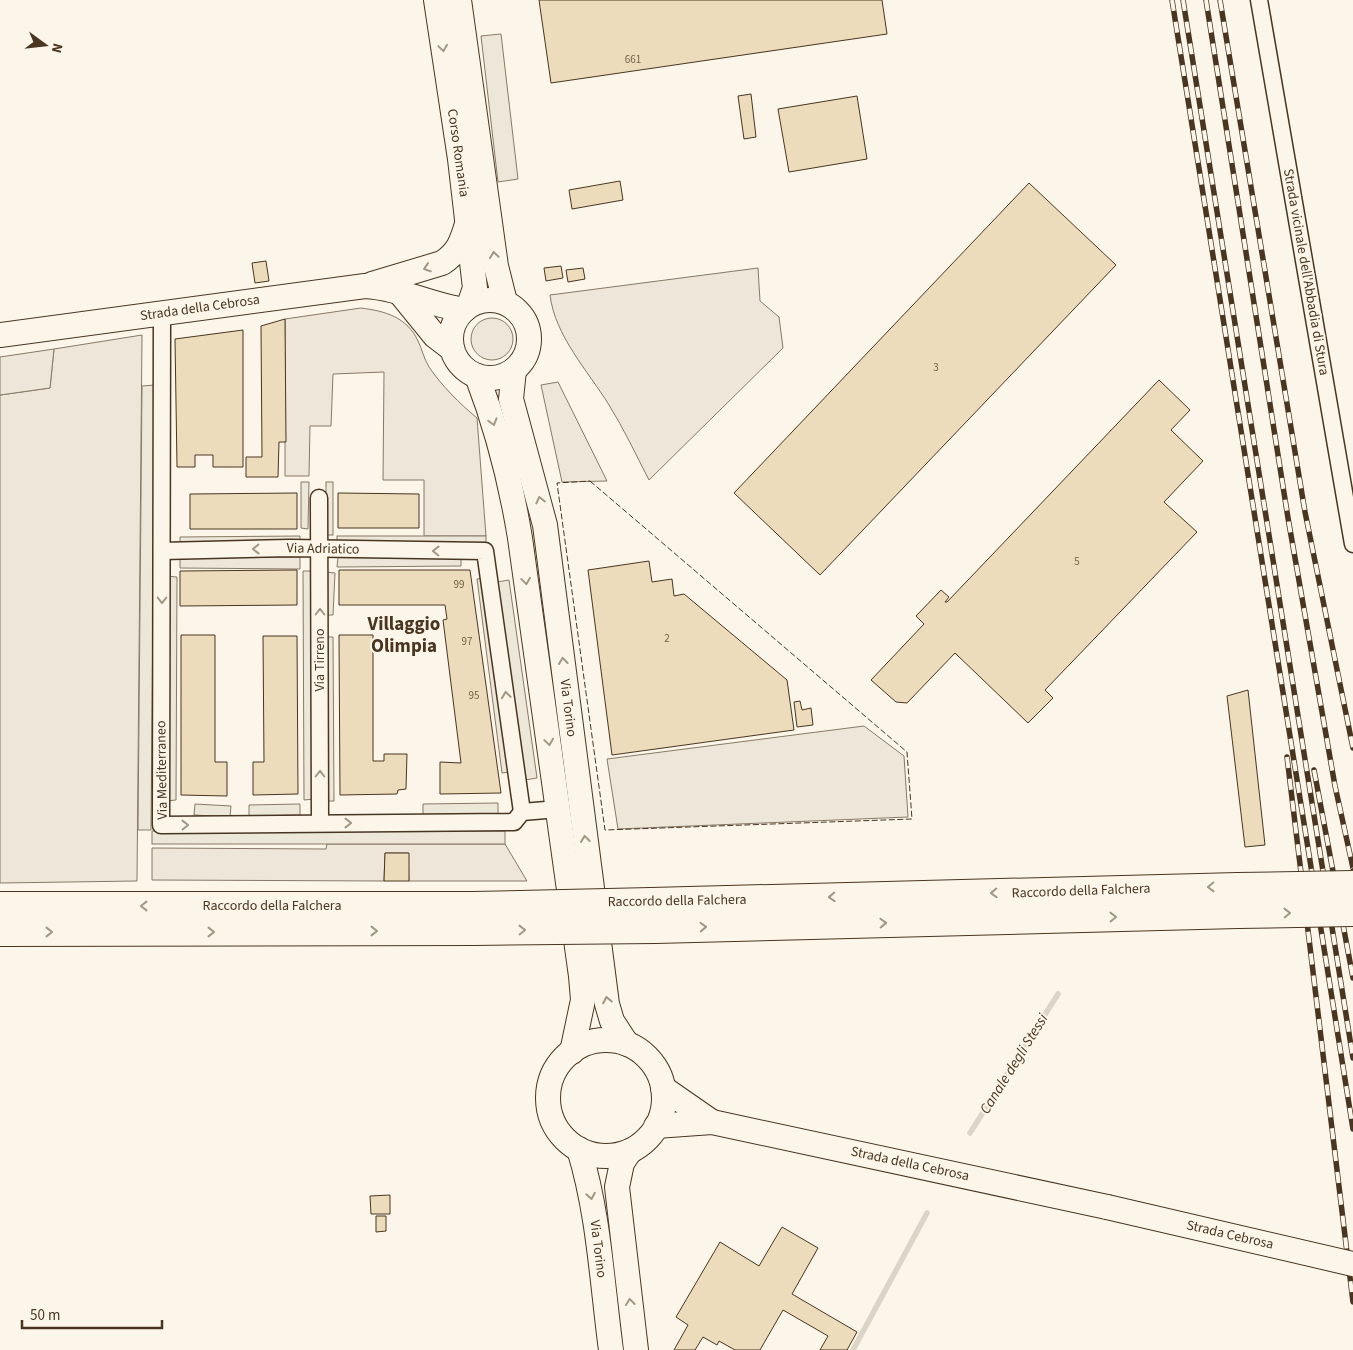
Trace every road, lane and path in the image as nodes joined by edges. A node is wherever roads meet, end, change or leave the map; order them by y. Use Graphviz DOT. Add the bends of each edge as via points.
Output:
graph roads {
  1 [pos="436,0"];
  2 [pos="459,0"];
  3 [pos="1259,0"];
  4 [pos="468,222"];
  5 [pos="365,286"];
  6 [pos="400,293"];
  7 [pos="505,302"];
  8 [pos="466,308"];
  9 [pos="162,313"];
  10 [pos="0,335"];
  11 [pos="452,348"];
  12 [pos="514,370"];
  13 [pos="477,376"];
  14 [pos="319,498"];
  15 [pos="1353,544"];
  16 [pos="321,549"];
  17 [pos="162,551"];
  18 [pos="558,809"];
  19 [pos="522,812"];
  20 [pos="320,823"];
  21 [pos="1353,885"];
  22 [pos="0,906"];
  23 [pos="1353,912"];
  24 [pos="473,919"];
  25 [pos="0,932"];
  26 [pos="627,1044"];
  27 [pos="572,1052"];
  28 [pos="663,1088"];
  29 [pos="712,1122"];
  30 [pos="656,1126"];
  31 [pos="579,1149"];
  32 [pos="630,1151"];
  33 [pos="1107,1207"];
  34 [pos="1353,1264"];
  35 [pos="611,1350"];
  36 [pos="636,1350"];
  1 -- 4 [label="main road, Corso Romania, one-way"];
  7 -- 2 [label="main road, Corso Romania, one-way" via="496,266"];
  3 -- 15 [label="street, Strada vicinale dell'Abbadia di Stura"];
  4 -- 5 [label="main road, one-way" via="457,251 442,263"];
  4 -- 8 [label="main road, Corso Romania" via="475,288"];
  5 -- 6 [label="main road, Strada della Cebrosa"];
  5 -- 9 [label="main road, Strada della Cebrosa"];
  6 -- 8 [label="main road, Strada della Cebrosa" via="444,307"];
  6 -- 11 [label="main road" via="435,336"];
  7 -- 8 [label="main road" via="482,300"];
  7 -- 12 [label="main road" via="523,317 529,331 526,354"];
  8 -- 11 [label="main road" via="454,323"];
  9 -- 10 [label="main road, Strada della Cebrosa"];
  9 -- 17 [label="street, Via Mediterraneo"];
  11 -- 13 [label="main road" via="457,361 466,371"];
  12 -- 13 [label="main road" via="497,378"];
  26 -- 12 [label="main road, Via Torino, one-way" via="612,1021 607,1004 546,525 511,399"];
  13 -- 18 [label="main road, Via Torino, one-way" via="513,499"];
  14 -- 16 [label="street, Via Tirreno"];
  16 -- 17 [label="street, Via Adriatico, one-way"];
  19 -- 16 [label="street, Via Adriatico, one-way" via="485,551"];
  20 -- 16 [label="street, Via Tirreno, one-way"];
  17 -- 20 [label="street, Via Mediterraneo, one-way" via="161,826"];
  18 -- 19 [label="street, Via Mediterraneo"];
  18 -- 27 [label="main road, Via Torino" via="583,1000"];
  20 -- 19 [label="street, Via Mediterraneo, one-way" via="514,822"];
  21 -- 24 [label="highway, Raccordo della Falchera, one-way, bridge" via="651,902"];
  24 -- 22 [label="highway, Raccordo della Falchera, one-way"];
  24 -- 23 [label="highway, Raccordo della Falchera, one-way, bridge" via="655,929"];
  25 -- 24 [label="highway, Raccordo della Falchera, one-way"];
  26 -- 27 [label="main road" via="599,1041 584,1044"];
  26 -- 28 [label="main road" via="652,1063"];
  27 -- 31 [label="main road" via="560,1063 552,1078 550,1113 557,1129"];
  28 -- 29 [label="main road, Strada della Cebrosa"];
  28 -- 30 [label="main road" via="662,1114"];
  29 -- 30 [label="main road, Strada della Cebrosa"];
  29 -- 33 [label="main road, Strada della Cebrosa"];
  30 -- 32 [label="main road" via="649,1137"];
  31 -- 32 [label="main road" via="594,1155 611,1156"];
  31 -- 35 [label="main road, Via Torino, one-way" via="588,1179"];
  36 -- 32 [label="main road, Via Torino, one-way" via="616,1187 622,1163"];
  33 -- 34 [label="main road, Strada Cebrosa, bridge"];
}
